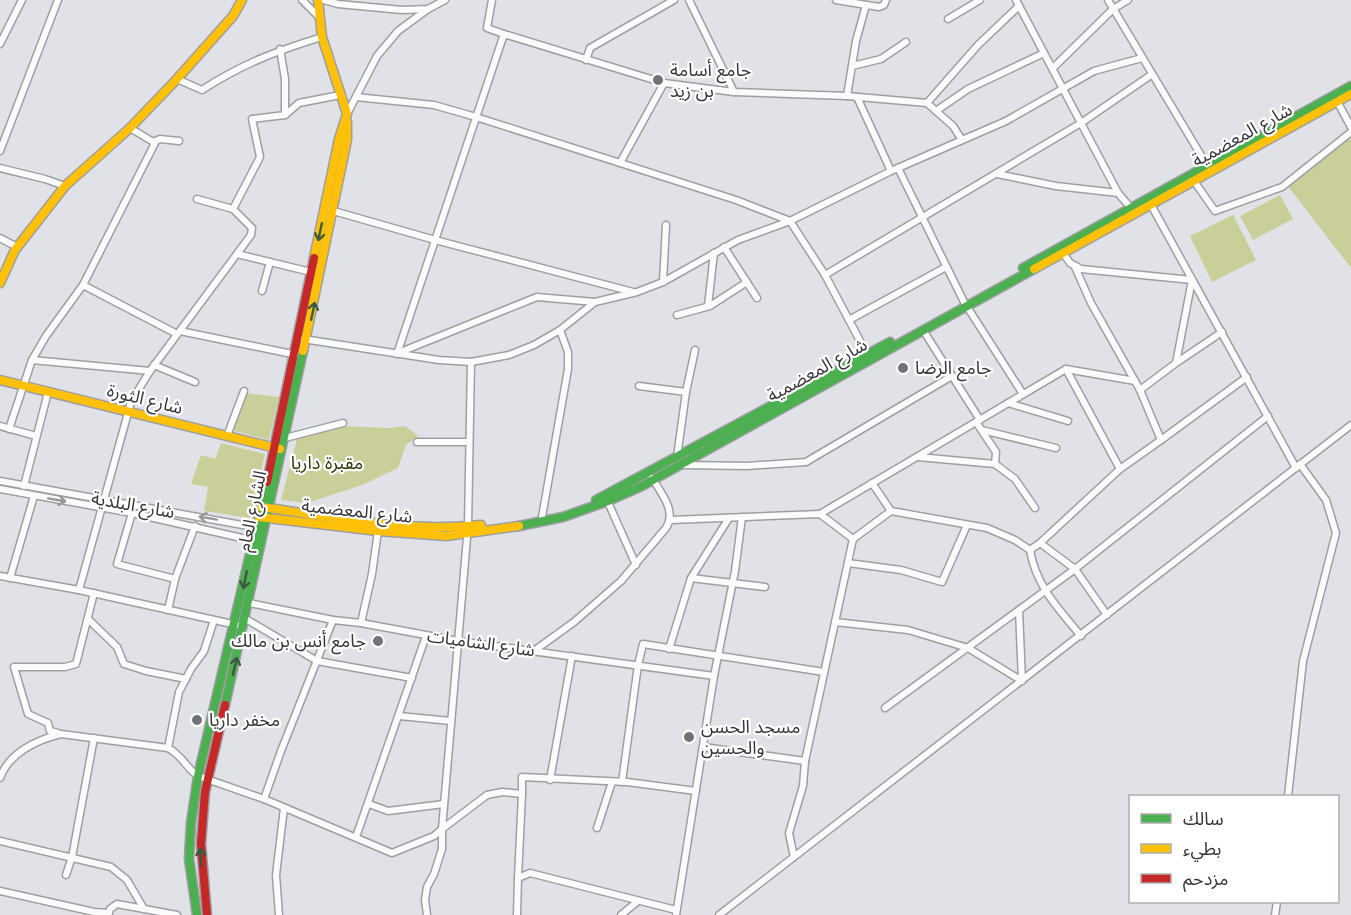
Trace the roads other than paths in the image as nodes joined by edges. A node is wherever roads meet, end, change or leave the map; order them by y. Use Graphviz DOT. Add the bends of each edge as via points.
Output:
graph roads {
  1 [pos="22,0"];
  2 [pos="58,0"];
  3 [pos="242,0"];
  4 [pos="302,0"];
  5 [pos="318,0"];
  6 [pos="324,0"];
  7 [pos="445,0"];
  8 [pos="492,0"];
  9 [pos="674,0"];
  10 [pos="689,0"];
  11 [pos="836,0"];
  12 [pos="886,0"];
  13 [pos="980,0"];
  14 [pos="1108,0"];
  15 [pos="1128,0"];
  16 [pos="1017,3"];
  17 [pos="866,5"];
  18 [pos="429,9"];
  19 [pos="1113,9"];
  20 [pos="318,17"];
  21 [pos="948,19"];
  22 [pos="504,34"];
  23 [pos="322,37"];
  24 [pos="906,42"];
  25 [pos="0,44"];
  26 [pos="280,50"];
  27 [pos="1044,53"];
  28 [pos="1142,58"];
  29 [pos="586,60"];
  30 [pos="852,66"];
  31 [pos="1053,68"];
  32 [pos="1151,75"];
  33 [pos="177,80"];
  34 [pos="664,83"];
  35 [pos="1351,86"];
  36 [pos="1064,89"];
  37 [pos="734,92"];
  38 [pos="1351,94"];
  39 [pos="340,95"];
  40 [pos="847,96"];
  41 [pos="356,97"];
  42 [pos="857,97"];
  43 [pos="1337,101"];
  44 [pos="927,103"];
  45 [pos="936,111"];
  46 [pos="347,114"];
  47 [pos="285,115"];
  48 [pos="476,117"];
  49 [pos="1082,123"];
  50 [pos="130,128"];
  51 [pos="1351,130"];
  52 [pos="1271,134"];
  53 [pos="962,140"];
  54 [pos="153,141"];
  55 [pos="179,141"];
  56 [pos="0,151"];
  57 [pos="620,164"];
  58 [pos="0,168"];
  59 [pos="1208,168"];
  60 [pos="894,170"];
  61 [pos="997,174"];
  62 [pos="1194,181"];
  63 [pos="65,186"];
  64 [pos="1118,193"];
  65 [pos="196,199"];
  66 [pos="1149,202"];
  67 [pos="1130,207"];
  68 [pos="233,209"];
  69 [pos="329,209"];
  70 [pos="922,218"];
  71 [pos="790,221"];
  72 [pos="666,225"];
  73 [pos="0,238"];
  74 [pos="435,240"];
  75 [pos="17,247"];
  76 [pos="724,248"];
  77 [pos="714,253"];
  78 [pos="1063,253"];
  79 [pos="237,254"];
  80 [pos="270,262"];
  81 [pos="946,267"];
  82 [pos="1075,267"];
  83 [pos="311,272"];
  84 [pos="825,275"];
  85 [pos="1192,280"];
  86 [pos="663,282"];
  87 [pos="747,282"];
  88 [pos="0,283"];
  89 [pos="83,285"];
  90 [pos="262,291"];
  91 [pos="637,292"];
  92 [pos="758,298"];
  93 [pos="595,302"];
  94 [pos="965,304"];
  95 [pos="708,306"];
  96 [pos="677,315"];
  97 [pos="849,320"];
  98 [pos="560,330"];
  99 [pos="923,330"];
  100 [pos="1222,332"];
  101 [pos="179,333"];
  102 [pos="302,339"];
  103 [pos="695,350"];
  104 [pos="397,354"];
  105 [pos="299,355"];
  106 [pos="869,357"];
  107 [pos="32,360"];
  108 [pos="471,362"];
  109 [pos="1176,363"];
  110 [pos="152,368"];
  111 [pos="1066,369"];
  112 [pos="952,376"];
  113 [pos="1246,377"];
  114 [pos="0,380"];
  115 [pos="1135,381"];
  116 [pos="195,382"];
  117 [pos="23,386"];
  118 [pos="639,386"];
  119 [pos="1140,390"];
  120 [pos="244,391"];
  121 [pos="48,392"];
  122 [pos="686,392"];
  123 [pos="1023,394"];
  124 [pos="1008,403"];
  125 [pos="128,413"];
  126 [pos="1268,416"];
  127 [pos="978,421"];
  128 [pos="1068,421"];
  129 [pos="344,423"];
  130 [pos="0,426"];
  131 [pos="1351,426"];
  132 [pos="9,429"];
  133 [pos="982,430"];
  134 [pos="36,436"];
  135 [pos="227,436"];
  136 [pos="285,438"];
  137 [pos="1161,440"];
  138 [pos="417,442"];
  139 [pos="470,442"];
  140 [pos="279,448"];
  141 [pos="1056,448"];
  142 [pos="917,457"];
  143 [pos="678,461"];
  144 [pos="995,464"];
  145 [pos="1298,466"];
  146 [pos="1120,469"];
  147 [pos="651,476"];
  148 [pos="0,481"];
  149 [pos="872,483"];
  150 [pos="24,486"];
  151 [pos="0,489"];
  152 [pos="34,496"];
  153 [pos="607,498"];
  154 [pos="106,500"];
  155 [pos="103,508"];
  156 [pos="1035,508"];
  157 [pos="891,511"];
  158 [pos="264,512"];
  159 [pos="132,513"];
  160 [pos="820,514"];
  161 [pos="542,517"];
  162 [pos="742,517"];
  163 [pos="729,518"];
  164 [pos="671,520"];
  165 [pos="244,525"];
  166 [pos="967,525"];
  167 [pos="195,526"];
  168 [pos="261,528"];
  169 [pos="468,530"];
  170 [pos="378,531"];
  171 [pos="240,537"];
  172 [pos="853,539"];
  173 [pos="258,542"];
  174 [pos="1040,543"];
  175 [pos="1030,550"];
  176 [pos="848,563"];
  177 [pos="636,565"];
  178 [pos="1075,569"];
  179 [pos="0,576"];
  180 [pos="10,578"];
  181 [pos="691,578"];
  182 [pos="175,579"];
  183 [pos="733,583"];
  184 [pos="765,587"];
  185 [pos="79,590"];
  186 [pos="1045,591"];
  187 [pos="94,593"];
  188 [pos="249,603"];
  189 [pos="168,610"];
  190 [pos="1019,610"];
  191 [pos="1107,615"];
  192 [pos="88,619"];
  193 [pos="214,620"];
  194 [pos="333,620"];
  195 [pos="835,622"];
  196 [pos="242,623"];
  197 [pos="361,623"];
  198 [pos="426,636"];
  199 [pos="1081,636"];
  200 [pos="458,641"];
  201 [pos="968,648"];
  202 [pos="669,649"];
  203 [pos="534,651"];
  204 [pos="572,656"];
  205 [pos="718,656"];
  206 [pos="316,661"];
  207 [pos="638,665"];
  208 [pos="824,672"];
  209 [pos="714,676"];
  210 [pos="412,678"];
  211 [pos="186,679"];
  212 [pos="1022,681"];
  213 [pos="885,708"];
  214 [pos="399,716"];
  215 [pos="451,721"];
  216 [pos="61,734"];
  217 [pos="94,738"];
  218 [pos="703,747"];
  219 [pos="168,748"];
  220 [pos="805,761"];
  221 [pos="2,766"];
  222 [pos="198,776"];
  223 [pos="0,778"];
  224 [pos="208,779"];
  225 [pos="550,780"];
  226 [pos="612,782"];
  227 [pos="622,782"];
  228 [pos="696,791"];
  229 [pos="522,794"];
  230 [pos="1288,795"];
  231 [pos="264,799"];
  232 [pos="369,804"];
  233 [pos="444,804"];
  234 [pos="284,808"];
  235 [pos="597,828"];
  236 [pos="442,829"];
  237 [pos="356,837"];
  238 [pos="0,841"];
  239 [pos="72,857"];
  240 [pos="794,857"];
  241 [pos="66,874"];
  242 [pos="518,878"];
  243 [pos="0,891"];
  244 [pos="638,901"];
  245 [pos="144,909"];
  246 [pos="676,913"];
  247 [pos="177,915"];
  248 [pos="197,915"];
  249 [pos="207,915"];
  250 [pos="279,915"];
  251 [pos="427,915"];
  252 [pos="517,915"];
  253 [pos="621,915"];
  254 [pos="719,915"];
  1 -- 25 [label="street"];
  2 -- 56 [label="street"];
  3 -- 33 [label="main road" via="233,16"];
  4 -- 20 [label="street"];
  5 -- 20 [label="main road"];
  6 -- 18 [label="street" via="402,10"];
  7 -- 18 [label="street"];
  8 -- 22 [label="street" via="487,28"];
  9 -- 29 [label="street" via="590,48"];
  10 -- 37 [label="street"];
  11 -- 17 [label="street"];
  12 -- 17 [label="street" via="881,7"];
  13 -- 21 [label="street"];
  14 -- 19 [label="street"];
  15 -- 19 [label="street"];
  16 -- 27 [label="street"];
  16 -- 44 [label="street"];
  17 -- 30 [label="street"];
  18 -- 41 [label="street" via="398,31 377,56"];
  19 -- 28 [label="street"];
  19 -- 31 [label="street"];
  20 -- 23 [label="main road"];
  22 -- 29 [label="street"];
  22 -- 48 [label="street"];
  23 -- 26 [label="street"];
  23 -- 39 [label="main road"];
  24 -- 30 [label="street" via="880,59"];
  26 -- 33 [label="street" via="251,61 202,90"];
  26 -- 47 [label="street"];
  27 -- 31 [label="street"];
  27 -- 45 [label="street" via="969,89"];
  28 -- 32 [label="street"];
  28 -- 36 [label="street" via="1094,71"];
  29 -- 34 [label="street"];
  30 -- 40 [label="street"];
  31 -- 36 [label="street"];
  32 -- 49 [label="street"];
  32 -- 59 [label="street"];
  33 -- 50 [label="main road"];
  34 -- 37 [label="street"];
  34 -- 57 [label="street"];
  35 -- 52 [label="main road, شارع المعضمية"];
  36 -- 49 [label="street"];
  36 -- 53 [label="street"];
  37 -- 40 [label="street"];
  38 -- 43 [label="main road, شارع المعضمية"];
  39 -- 46 [label="main road"];
  39 -- 47 [label="street" via="299,104"];
  40 -- 42 [label="street"];
  41 -- 46 [label="street"];
  41 -- 48 [label="street" via="434,105"];
  42 -- 44 [label="street"];
  42 -- 60 [label="street"];
  43 -- 51 [label="street"];
  43 -- 52 [label="main road, شارع المعضمية"];
  44 -- 45 [label="street"];
  45 -- 53 [label="street" via="954,126"];
  46 -- 69 [label="main road, الشارع العام" via="347,140"];
  47 -- 68 [label="street" via="252,119 260,157"];
  48 -- 57 [label="street"];
  48 -- 74 [label="street"];
  49 -- 61 [label="street"];
  49 -- 64 [label="street"];
  50 -- 54 [label="street"];
  50 -- 63 [label="main road"];
  51 -- 62 [label="street" via="1282,187 1215,211"];
  52 -- 59 [label="main road, شارع المعضمية"];
  53 -- 60 [label="street"];
  54 -- 55 [label="street"];
  54 -- 89 [label="street"];
  57 -- 71 [label="street"];
  58 -- 63 [label="street"];
  59 -- 62 [label="main road, شارع المعضمية"];
  59 -- 66 [label="main road, شارع المعضمية"];
  60 -- 70 [label="street"];
  60 -- 71 [label="street"];
  61 -- 64 [label="street"];
  61 -- 70 [label="street"];
  62 -- 66 [label="main road, شارع المعضمية"];
  63 -- 75 [label="main road"];
  64 -- 67 [label="street"];
  65 -- 68 [label="street"];
  66 -- 67 [label="main road, شارع المعضمية"];
  66 -- 78 [label="main road, شارع المعضمية"];
  66 -- 85 [label="street"];
  67 -- 94 [label="main road, شارع المعضمية"];
  68 -- 79 [label="street" via="252,228"];
  69 -- 74 [label="street"];
  69 -- 83 [label="main road, one-way"];
  102 -- 69 [label="main road, الشارع العام, one-way"];
  70 -- 81 [label="street"];
  70 -- 84 [label="street"];
  71 -- 76 [label="street"];
  71 -- 84 [label="street"];
  72 -- 86 [label="street"];
  73 -- 75 [label="street"];
  74 -- 91 [label="street"];
  74 -- 104 [label="street"];
  75 -- 88 [label="main road"];
  76 -- 77 [label="street"];
  76 -- 87 [label="street"];
  77 -- 86 [label="street"];
  77 -- 95 [label="street"];
  78 -- 82 [label="street"];
  78 -- 94 [label="main road, شارع المعضمية"];
  79 -- 80 [label="street"];
  79 -- 101 [label="street"];
  80 -- 83 [label="street"];
  80 -- 90 [label="street"];
  81 -- 94 [label="street"];
  81 -- 97 [label="street"];
  82 -- 85 [label="street"];
  82 -- 115 [label="street" via="1090,303"];
  83 -- 102 [label="main road"];
  84 -- 97 [label="street"];
  85 -- 100 [label="street"];
  85 -- 109 [label="street"];
  86 -- 91 [label="street"];
  87 -- 92 [label="street"];
  87 -- 95 [label="street"];
  89 -- 101 [label="street"];
  89 -- 107 [label="street"];
  91 -- 93 [label="street"];
  93 -- 98 [label="street"];
  93 -- 104 [label="street" via="537,297"];
  94 -- 99 [label="main road, شارع المعضمية"];
  94 -- 106 [label="main road, شارع المعضمية"];
  94 -- 123 [label="street"];
  95 -- 96 [label="street"];
  97 -- 106 [label="street"];
  98 -- 108 [label="street" via="509,355"];
  98 -- 161 [label="street" via="568,352 568,369"];
  99 -- 106 [label="main road, شارع المعضمية"];
  99 -- 112 [label="street"];
  100 -- 109 [label="street"];
  100 -- 113 [label="street"];
  101 -- 105 [label="street"];
  101 -- 110 [label="street"];
  102 -- 104 [label="street"];
  102 -- 105 [label="main road, الشارع العام"];
  103 -- 122 [label="street"];
  104 -- 108 [label="street"];
  105 -- 136 [label="main road, الشارع العام"];
  105 -- 140 [label="main road, الشارع العام"];
  106 -- 143 [label="main road, شارع المعضمية"];
  107 -- 110 [label="street"];
  107 -- 117 [label="street"];
  108 -- 139 [label="street"];
  109 -- 119 [label="street"];
  110 -- 116 [label="street"];
  110 -- 125 [label="street"];
  111 -- 115 [label="street"];
  111 -- 123 [label="street"];
  111 -- 146 [label="street"];
  112 -- 127 [label="street"];
  112 -- 143 [label="street" via="806,462 747,466"];
  113 -- 126 [label="street"];
  113 -- 137 [label="street"];
  114 -- 117 [label="main road, شارع الثورة"];
  115 -- 119 [label="street"];
  117 -- 121 [label="main road, شارع الثورة"];
  117 -- 132 [label="street"];
  118 -- 122 [label="street"];
  119 -- 137 [label="street"];
  120 -- 135 [label="street"];
  121 -- 125 [label="main road, شارع الثورة"];
  121 -- 134 [label="street"];
  122 -- 143 [label="street"];
  123 -- 124 [label="street"];
  124 -- 127 [label="street"];
  124 -- 128 [label="street"];
  125 -- 135 [label="main road, شارع الثورة"];
  125 -- 154 [label="street"];
  126 -- 145 [label="street"];
  126 -- 178 [label="street"];
  127 -- 133 [label="street"];
  127 -- 142 [label="street"];
  129 -- 136 [label="street"];
  130 -- 132 [label="street"];
  131 -- 145 [label="street"];
  132 -- 134 [label="street"];
  133 -- 141 [label="street"];
  133 -- 144 [label="street" via="996,452"];
  134 -- 150 [label="street"];
  135 -- 140 [label="main road, شارع الثورة"];
  136 -- 140 [label="main road, الشارع العام"];
  137 -- 146 [label="street"];
  138 -- 139 [label="street"];
  139 -- 169 [label="street"];
  140 -- 158 [label="main road, الشارع العام"];
  142 -- 144 [label="street"];
  142 -- 149 [label="street"];
  143 -- 147 [label="main road, شارع المعضمية"];
  144 -- 156 [label="street" via="1015,478"];
  145 -- 191 [label="street"];
  145 -- 230 [label="street" via="1326,500 1336,533 1303,661"];
  146 -- 174 [label="street"];
  147 -- 153 [label="main road, شارع المعضمية"];
  147 -- 164 [label="street" via="670,509"];
  148 -- 150 [label="street, شارع البلدية"];
  149 -- 157 [label="street"];
  149 -- 160 [label="street"];
  150 -- 154 [label="street, شارع البلدية"];
  151 -- 152 [label="street, شارع البلدية"];
  152 -- 155 [label="street, شارع البلدية, one-way"];
  152 -- 180 [label="street"];
  153 -- 161 [label="main road, شارع المعضمية"];
  153 -- 169 [label="main road, شارع المعضمية" via="544,521"];
  153 -- 177 [label="street"];
  154 -- 155 [label="street"];
  165 -- 154 [label="street, شارع البلدية, one-way"];
  155 -- 159 [label="street, شارع البلدية"];
  155 -- 185 [label="street"];
  157 -- 166 [label="street"];
  157 -- 172 [label="street"];
  158 -- 168 [label="main road, الشارع العام"];
  158 -- 169 [label="main road, شارع المعضمية"];
  158 -- 170 [label="main road, شارع المعضمية"];
  159 -- 167 [label="street, شارع البلدية"];
  159 -- 182 [label="street" via="117,564"];
  160 -- 162 [label="street"];
  160 -- 172 [label="street"];
  161 -- 169 [label="main road, شارع المعضمية"];
  162 -- 163 [label="street"];
  162 -- 183 [label="street"];
  163 -- 164 [label="street"];
  163 -- 181 [label="street"];
  164 -- 177 [label="street"];
  165 -- 168 [label="street, شارع البلدية"];
  165 -- 171 [label="street"];
  166 -- 175 [label="street" via="987,528"];
  166 -- 176 [label="street" via="942,582 901,570"];
  167 -- 171 [label="street, شارع البلدية"];
  167 -- 182 [label="street"];
  168 -- 173 [label="main road, الشارع العام"];
  169 -- 170 [label="main road, شارع المعضمية" via="446,536"];
  169 -- 200 [label="street"];
  170 -- 197 [label="street"];
  171 -- 173 [label="street, شارع البلدية"];
  172 -- 176 [label="street"];
  173 -- 188 [label="main road, الشارع العام"];
  173 -- 196 [label="main road, الشارع العام, one-way"];
  174 -- 175 [label="street"];
  174 -- 178 [label="street"];
  175 -- 186 [label="street" via="1033,568"];
  176 -- 195 [label="street"];
  177 -- 203 [label="street" via="574,622"];
  178 -- 186 [label="street"];
  178 -- 191 [label="street"];
  179 -- 180 [label="street"];
  180 -- 185 [label="street"];
  181 -- 183 [label="street"];
  181 -- 202 [label="street"];
  182 -- 189 [label="street"];
  183 -- 184 [label="street"];
  183 -- 205 [label="street"];
  185 -- 187 [label="street"];
  186 -- 190 [label="street"];
  186 -- 199 [label="street"];
  187 -- 189 [label="street"];
  187 -- 192 [label="street"];
  188 -- 194 [label="street, شارع الشاميات"];
  188 -- 196 [label="main road, الشارع العام"];
  189 -- 193 [label="street"];
  190 -- 201 [label="street"];
  190 -- 212 [label="street"];
  191 -- 199 [label="street"];
  192 -- 211 [label="street" via="117,647 124,664"];
  192 -- 216 [label="street" via="76,664 14,667 28,714 48,723 50,731"];
  193 -- 196 [label="street"];
  193 -- 211 [label="street" via="204,651"];
  194 -- 197 [label="street, شارع الشاميات"];
  194 -- 206 [label="street"];
  195 -- 201 [label="street" via="908,630"];
  195 -- 208 [label="street"];
  196 -- 206 [label="street"];
  196 -- 222 [label="main road, الشارع العام"];
  224 -- 196 [label="main road, الشارع العام, one-way"];
  197 -- 198 [label="street, شارع الشاميات"];
  198 -- 200 [label="street, شارع الشاميات"];
  198 -- 210 [label="street"];
  199 -- 212 [label="street"];
  200 -- 203 [label="street, شارع الشاميات"];
  200 -- 215 [label="street"];
  201 -- 212 [label="street"];
  201 -- 213 [label="street"];
  202 -- 205 [label="street"];
  202 -- 207 [label="street" via="643,644"];
  203 -- 204 [label="street, شارع الشاميات"];
  204 -- 207 [label="street, شارع الشاميات"];
  204 -- 225 [label="street"];
  205 -- 208 [label="street"];
  205 -- 209 [label="street"];
  206 -- 210 [label="street"];
  206 -- 231 [label="street"];
  207 -- 209 [label="street, شارع الشاميات"];
  207 -- 227 [label="street"];
  208 -- 220 [label="street"];
  209 -- 218 [label="street"];
  210 -- 214 [label="street"];
  211 -- 219 [label="street" via="179,692"];
  212 -- 240 [label="street"];
  214 -- 215 [label="street"];
  214 -- 232 [label="street"];
  215 -- 233 [label="street"];
  216 -- 217 [label="street"];
  216 -- 221 [label="street" via="36,742"];
  217 -- 219 [label="street"];
  217 -- 239 [label="street"];
  218 -- 220 [label="street"];
  218 -- 228 [label="street"];
  219 -- 222 [label="street" via="179,754"];
  220 -- 240 [label="street" via="803,786 789,833"];
  221 -- 223 [label="street"];
  222 -- 224 [label="street"];
  222 -- 248 [label="main road, الشارع العام" via="189,859"];
  224 -- 231 [label="street"];
  249 -- 224 [label="main road, الشارع العام, one-way" via="201,844"];
  225 -- 226 [label="street"];
  225 -- 229 [label="street" via="522,777"];
  226 -- 227 [label="street"];
  226 -- 235 [label="street"];
  227 -- 228 [label="street"];
  228 -- 246 [label="street"];
  229 -- 236 [label="street" via="487,795"];
  229 -- 242 [label="street"];
  231 -- 234 [label="street"];
  232 -- 233 [label="street" via="388,811"];
  232 -- 237 [label="street"];
  233 -- 236 [label="street"];
  234 -- 237 [label="street"];
  234 -- 250 [label="street" via="276,875"];
  236 -- 237 [label="street" via="392,853"];
  236 -- 251 [label="street" via="441,849 427,887"];
  238 -- 239 [label="street"];
  239 -- 241 [label="street"];
  239 -- 245 [label="street" via="111,867 127,880"];
  240 -- 254 [label="street"];
  242 -- 244 [label="street" via="530,873"];
  242 -- 252 [label="street"];
  243 -- 245 [label="street" via="94,912 109,913 117,904"];
  244 -- 246 [label="street"];
  244 -- 253 [label="street"];
  245 -- 247 [label="street"];
}
